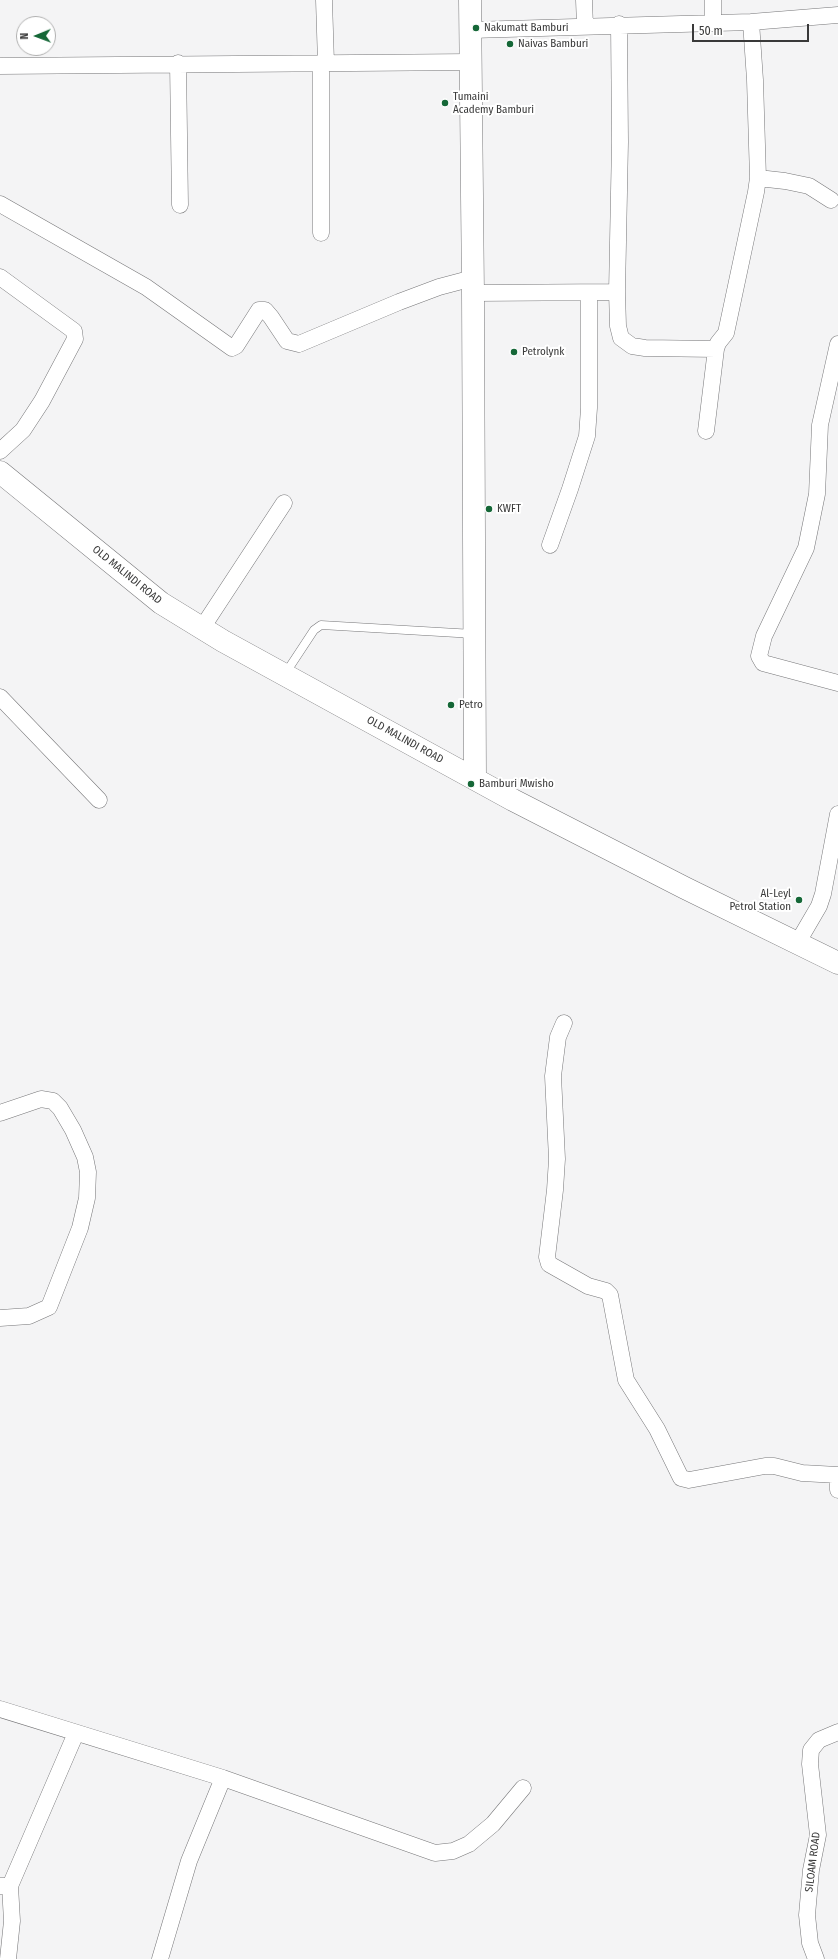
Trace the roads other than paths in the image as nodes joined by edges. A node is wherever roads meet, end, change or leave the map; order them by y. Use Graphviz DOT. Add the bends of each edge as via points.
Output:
graph roads {
  1 [pos="324,0"];
  2 [pos="470,0"];
  3 [pos="584,0"];
  4 [pos="713,0"];
  5 [pos="838,15"];
  6 [pos="713,22"];
  7 [pos="751,22"];
  8 [pos="619,24"];
  9 [pos="585,26"];
  10 [pos="471,30"];
  11 [pos="471,62"];
  12 [pos="178,64"];
  13 [pos="323,64"];
  14 [pos="0,66"];
  15 [pos="758,178"];
  16 [pos="831,200"];
  17 [pos="0,204"];
  18 [pos="180,205"];
  19 [pos="321,234"];
  20 [pos="0,277"];
  21 [pos="473,286"];
  22 [pos="617,292"];
  23 [pos="589,293"];
  24 [pos="838,344"];
  25 [pos="716,349"];
  26 [pos="706,431"];
  27 [pos="0,451"];
  28 [pos="0,472"];
  29 [pos="284,503"];
  30 [pos="550,545"];
  31 [pos="202,628"];
  32 [pos="475,634"];
  33 [pos="284,675"];
  34 [pos="838,683"];
  35 [pos="0,697"];
  36 [pos="475,779"];
  37 [pos="99,800"];
  38 [pos="838,814"];
  39 [pos="798,942"];
  40 [pos="838,963"];
  41 [pos="564,1023"];
  42 [pos="0,1113"];
  43 [pos="0,1318"];
  44 [pos="838,1476"];
  45 [pos="838,1490"];
  46 [pos="0,1709"];
  47 [pos="838,1732"];
  48 [pos="76,1733"];
  49 [pos="223,1778"];
  50 [pos="523,1788"];
  51 [pos="5,1886"];
  52 [pos="8,1959"];
  53 [pos="160,1959"];
  54 [pos="816,1959"];
  1 -- 13 [label="street"];
  2 -- 10 [label="main road"];
  3 -- 9 [label="street"];
  4 -- 6 [label="street"];
  5 -- 7 [label="street"];
  6 -- 7 [label="street"];
  6 -- 8 [label="street"];
  7 -- 15 [label="street"];
  8 -- 9 [label="street"];
  8 -- 22 [label="street"];
  9 -- 10 [label="street"];
  10 -- 11 [label="main road"];
  11 -- 13 [label="street"];
  11 -- 21 [label="main road"];
  12 -- 13 [label="street"];
  12 -- 14 [label="street"];
  12 -- 18 [label="street"];
  13 -- 19 [label="street"];
  15 -- 16 [label="street" via="809,186"];
  15 -- 25 [label="street" via="726,333"];
  17 -- 21 [label="street" via="146,287 232,348 236,346 259,310 265,310 287,340 299,344 439,287"];
  20 -- 27 [label="street" via="74,331 76,339 23,430"];
  21 -- 23 [label="street"];
  21 -- 32 [label="main road"];
  22 -- 23 [label="street"];
  22 -- 25 [label="street" via="618,326 622,338 632,346"];
  23 -- 30 [label="street" via="587,436"];
  24 -- 34 [label="street" via="820,425 817,494 806,548 764,636 758,656 763,663"];
  25 -- 26 [label="street"];
  28 -- 31 [label="main road, OLD MALINDI ROAD" via="161,603"];
  29 -- 31 [label="street"];
  31 -- 33 [label="main road, OLD MALINDI ROAD"];
  32 -- 33 [label="lane" via="321,625 314,630"];
  32 -- 36 [label="main road"];
  33 -- 36 [label="main road, OLD MALINDI ROAD"];
  35 -- 37 [label="street"];
  36 -- 39 [label="main road, OLD MALINDI ROAD" via="685,888"];
  38 -- 39 [label="street" via="823,894"];
  39 -- 40 [label="main road, OLD MALINDI ROAD"];
  41 -- 44 [label="street" via="557,1042 553,1076 557,1159 547,1257 549,1264 610,1295 626,1380 657,1429 681,1478 689,1480 765,1466"];
  42 -- 43 [label="street" via="40,1098 53,1101 60,1108 85,1157 88,1184 80,1228 49,1307 29,1316"];
  44 -- 45 [label="street"];
  46 -- 48 [label="street"];
  47 -- 54 [label="street, SILOAM ROAD" via="819,1740 811,1750 810,1764 818,1835 811,1870 807,1915 810,1943"];
  48 -- 49 [label="street"];
  48 -- 51 [label="street"];
  49 -- 50 [label="street" via="435,1853 453,1851 469,1844 493,1824"];
  49 -- 53 [label="street" via="190,1861"];
  51 -- 52 [label="street" via="12,1921"];
}
